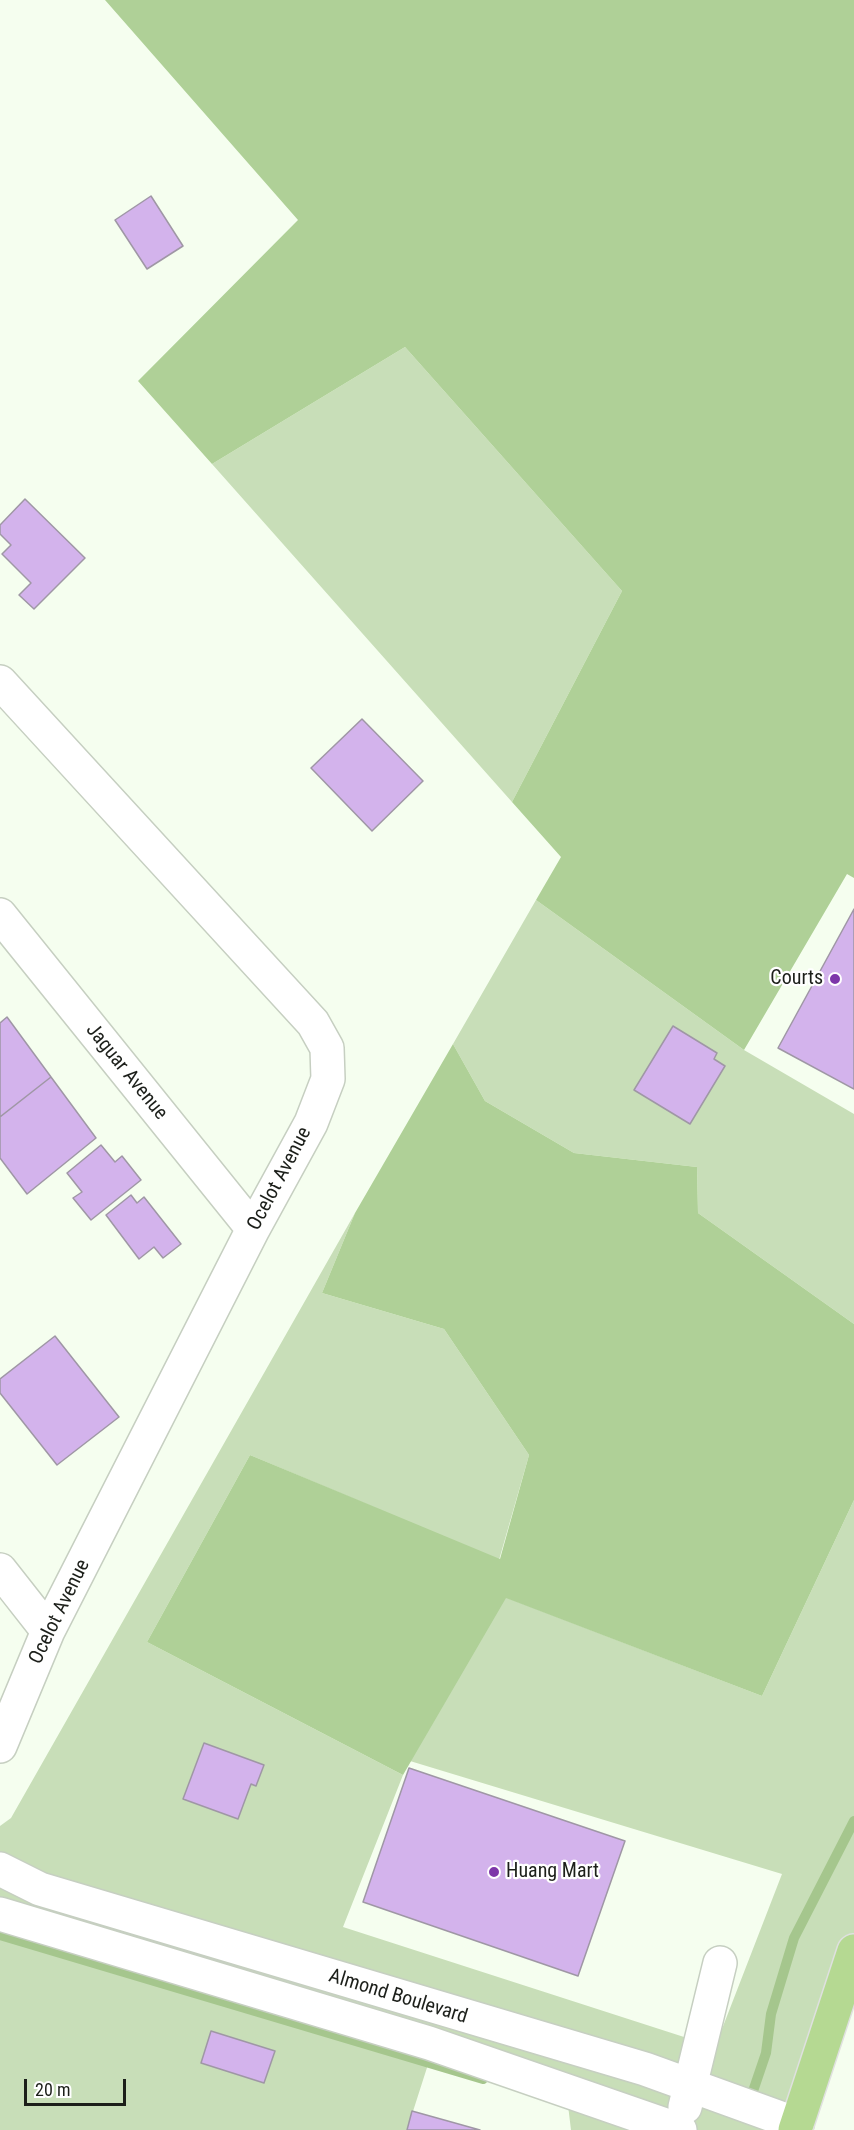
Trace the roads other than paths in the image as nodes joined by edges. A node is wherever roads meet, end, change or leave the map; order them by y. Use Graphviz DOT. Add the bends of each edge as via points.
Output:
graph roads {
  1 [pos="0,682"];
  2 [pos="0,915"];
  3 [pos="253,1229"];
  4 [pos="0,1570"];
  5 [pos="48,1631"];
  6 [pos="0,1746"];
  7 [pos="0,1869"];
  8 [pos="0,1914"];
  9 [pos="854,1951"];
  10 [pos="720,1963"];
  11 [pos="690,2085"];
  12 [pos="796,2127"];
  13 [pos="680,2130"];
  1 -- 3 [label="street, Ocelot Avenue" via="314,1023 327,1048 328,1079 311,1123"];
  2 -- 3 [label="street, Jaguar Avenue"];
  3 -- 5 [label="street, Ocelot Avenue"];
  4 -- 5 [label="street"];
  5 -- 6 [label="street, Ocelot Avenue"];
  7 -- 11 [label="street, Almond Boulevard" via="62,1896"];
  8 -- 13 [label="street, Almond Boulevard" via="429,2043"];
  9 -- 12 [label="main road"];
  10 -- 11 [label="street"];
  11 -- 12 [label="street, Almond Boulevard"];
  11 -- 13 [label="street"];
}
